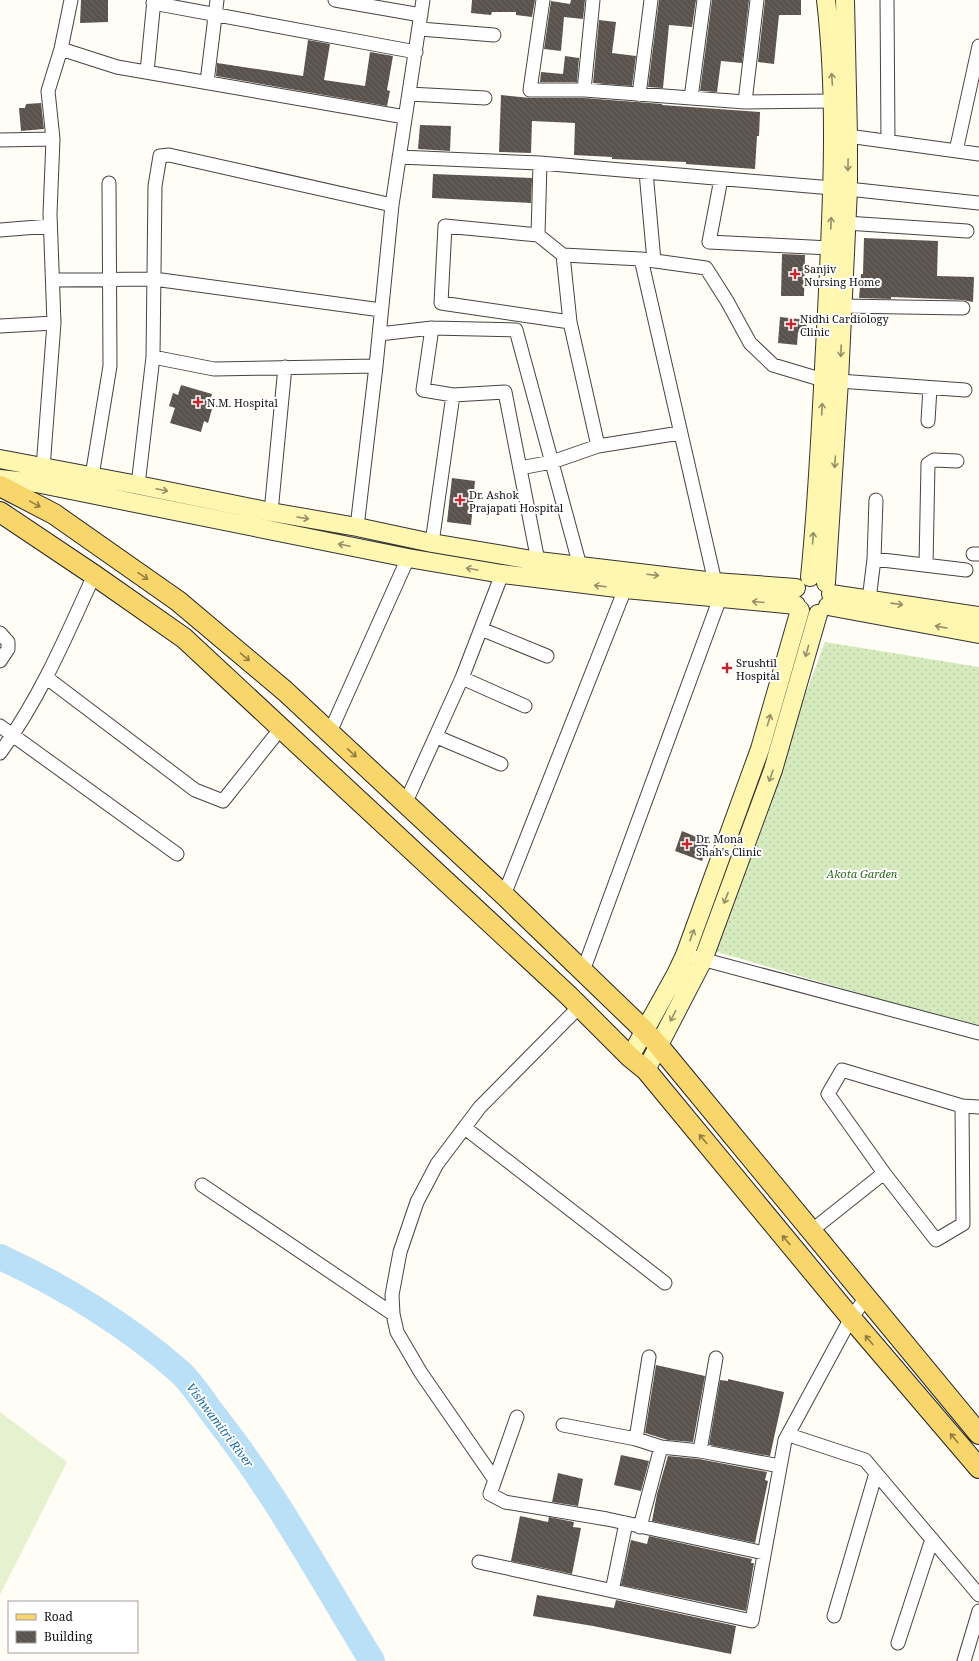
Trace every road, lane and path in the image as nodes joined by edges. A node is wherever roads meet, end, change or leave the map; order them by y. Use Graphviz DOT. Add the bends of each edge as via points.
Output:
graph roads {
  1 [pos="71,0"];
  2 [pos="217,0"];
  3 [pos="335,0"];
  4 [pos="423,0"];
  5 [pos="543,0"];
  6 [pos="593,0"];
  7 [pos="651,0"];
  8 [pos="704,0"];
  9 [pos="758,0"];
  10 [pos="826,0"];
  11 [pos="845,0"];
  12 [pos="887,0"];
  13 [pos="154,2"];
  14 [pos="214,15"];
  15 [pos="421,15"];
  16 [pos="420,29"];
  17 [pos="494,35"];
  18 [pos="979,46"];
  19 [pos="61,49"];
  20 [pos="416,52"];
  21 [pos="147,72"];
  22 [pos="207,82"];
  23 [pos="584,90"];
  24 [pos="409,94"];
  25 [pos="639,95"];
  26 [pos="485,98"];
  27 [pos="691,98"];
  28 [pos="834,101"];
  29 [pos="745,102"];
  30 [pos="405,117"];
  31 [pos="848,136"];
  32 [pos="53,139"];
  33 [pos="0,140"];
  34 [pos="888,141"];
  35 [pos="956,151"];
  36 [pos="979,154"];
  37 [pos="399,157"];
  38 [pos="540,163"];
  39 [pos="646,172"];
  40 [pos="720,179"];
  41 [pos="109,183"];
  42 [pos="840,188"];
  43 [pos="979,203"];
  44 [pos="392,205"];
  45 [pos="846,223"];
  46 [pos="50,226"];
  47 [pos="0,230"];
  48 [pos="967,231"];
  49 [pos="538,235"];
  50 [pos="830,248"];
  51 [pos="563,254"];
  52 [pos="647,260"];
  53 [pos="109,279"];
  54 [pos="154,279"];
  55 [pos="52,280"];
  56 [pos="842,306"];
  57 [pos="963,308"];
  58 [pos="381,310"];
  59 [pos="570,322"];
  60 [pos="54,323"];
  61 [pos="0,326"];
  62 [pos="432,328"];
  63 [pos="379,334"];
  64 [pos="153,357"];
  65 [pos="376,366"];
  66 [pos="285,367"];
  67 [pos="831,380"];
  68 [pos="930,388"];
  69 [pos="965,390"];
  70 [pos="453,395"];
  71 [pos="928,421"];
  72 [pos="680,433"];
  73 [pos="598,446"];
  74 [pos="0,459"];
  75 [pos="956,461"];
  76 [pos="552,462"];
  77 [pos="43,468"];
  78 [pos="520,468"];
  79 [pos="92,476"];
  80 [pos="0,479"];
  81 [pos="138,485"];
  82 [pos="0,486"];
  83 [pos="876,500"];
  84 [pos="0,512"];
  85 [pos="271,512"];
  86 [pos="357,527"];
  87 [pos="432,543"];
  88 [pos="408,558"];
  89 [pos="874,559"];
  90 [pos="538,561"];
  91 [pos="926,565"];
  92 [pos="580,566"];
  93 [pos="966,570"];
  94 [pos="502,574"];
  95 [pos="94,575"];
  96 [pos="625,589"];
  97 [pos="718,590"];
  98 [pos="813,597"];
  99 [pos="869,600"];
  100 [pos="979,616"];
  101 [pos="481,628"];
  102 [pos="0,633"];
  103 [pos="979,634"];
  104 [pos="547,656"];
  105 [pos="0,662"];
  106 [pos="47,678"];
  107 [pos="462,678"];
  108 [pos="525,706"];
  109 [pos="0,726"];
  110 [pos="281,728"];
  111 [pos="330,732"];
  112 [pos="13,735"];
  113 [pos="437,737"];
  114 [pos="0,754"];
  115 [pos="501,764"];
  116 [pos="742,799"];
  117 [pos="405,804"];
  118 [pos="760,806"];
  119 [pos="177,854"];
  120 [pos="504,895"];
  121 [pos="685,955"];
  122 [pos="702,960"];
  123 [pos="583,971"];
  124 [pos="580,1006"];
  125 [pos="979,1033"];
  126 [pos="652,1038"];
  127 [pos="630,1057"];
  128 [pos="646,1070"];
  129 [pos="962,1106"];
  130 [pos="979,1107"];
  131 [pos="464,1128"];
  132 [pos="884,1173"];
  133 [pos="202,1185"];
  134 [pos="811,1231"];
  135 [pos="665,1283"];
  136 [pos="866,1298"];
  137 [pos="392,1314"];
  138 [pos="851,1318"];
  139 [pos="649,1357"];
  140 [pos="716,1358"];
  141 [pos="517,1417"];
  142 [pos="563,1424"];
  143 [pos="979,1434"];
  144 [pos="788,1435"];
  145 [pos="636,1438"];
  146 [pos="660,1447"];
  147 [pos="700,1451"];
  148 [pos="780,1466"];
  149 [pos="979,1468"];
  150 [pos="876,1473"];
  151 [pos="495,1480"];
  152 [pos="626,1523"];
  153 [pos="640,1527"];
  154 [pos="932,1539"];
  155 [pos="764,1553"];
  156 [pos="479,1562"];
  157 [pos="612,1590"];
  158 [pos="979,1595"];
  159 [pos="979,1611"];
  160 [pos="834,1616"];
  161 [pos="898,1644"];
  162 [pos="964,1661"];
  1 -- 19 [label="street"];
  2 -- 14 [label="street"];
  3 -- 15 [label="street"];
  4 -- 15 [label="street"];
  5 -- 23 [label="street" via="530,90"];
  6 -- 23 [label="street"];
  7 -- 25 [label="street"];
  8 -- 27 [label="street"];
  9 -- 29 [label="street"];
  28 -- 10 [label="street, one-way"];
  11 -- 31 [label="street"];
  12 -- 34 [label="street"];
  13 -- 14 [label="street"];
  13 -- 21 [label="street"];
  14 -- 20 [label="street"];
  14 -- 22 [label="street"];
  15 -- 16 [label="street"];
  16 -- 17 [label="street"];
  16 -- 20 [label="street"];
  18 -- 35 [label="street"];
  19 -- 21 [label="street" via="117,67"];
  19 -- 32 [label="street" via="48,91"];
  20 -- 24 [label="street"];
  21 -- 22 [label="street"];
  22 -- 30 [label="street"];
  23 -- 25 [label="street"];
  24 -- 26 [label="street"];
  24 -- 30 [label="street"];
  25 -- 27 [label="street"];
  27 -- 29 [label="street"];
  28 -- 29 [label="street"];
  28 -- 42 [label="street"];
  30 -- 37 [label="street"];
  31 -- 34 [label="street"];
  31 -- 42 [label="street, one-way"];
  32 -- 33 [label="street"];
  32 -- 46 [label="street"];
  34 -- 35 [label="street"];
  35 -- 36 [label="street"];
  37 -- 38 [label="street"];
  37 -- 44 [label="street"];
  38 -- 39 [label="street"];
  38 -- 49 [label="street"];
  39 -- 40 [label="street"];
  39 -- 52 [label="street"];
  40 -- 42 [label="street"];
  40 -- 50 [label="street" via="709,242"];
  41 -- 53 [label="street"];
  42 -- 43 [label="street"];
  42 -- 45 [label="street"];
  50 -- 42 [label="street, one-way"];
  44 -- 54 [label="street" via="169,155 160,156 155,186"];
  44 -- 58 [label="street"];
  45 -- 48 [label="street"];
  45 -- 56 [label="street"];
  46 -- 47 [label="street"];
  46 -- 55 [label="street"];
  49 -- 51 [label="street"];
  49 -- 59 [label="street" via="445,226 441,303"];
  50 -- 67 [label="street"];
  51 -- 52 [label="street"];
  51 -- 59 [label="street"];
  52 -- 67 [label="street" via="706,268 750,343 773,365"];
  52 -- 72 [label="street"];
  53 -- 54 [label="street"];
  53 -- 55 [label="street"];
  53 -- 79 [label="street" via="110,366"];
  54 -- 58 [label="street"];
  54 -- 64 [label="street"];
  55 -- 60 [label="street"];
  56 -- 57 [label="street"];
  56 -- 67 [label="street, one-way"];
  58 -- 63 [label="street"];
  59 -- 73 [label="street"];
  60 -- 61 [label="street"];
  60 -- 77 [label="street"];
  62 -- 63 [label="street"];
  62 -- 70 [label="street" via="423,390"];
  62 -- 76 [label="street" via="516,330"];
  63 -- 65 [label="street"];
  64 -- 66 [label="street" via="214,369"];
  64 -- 81 [label="street"];
  65 -- 66 [label="street"];
  65 -- 86 [label="street"];
  66 -- 85 [label="street"];
  67 -- 68 [label="street"];
  67 -- 98 [label="street"];
  68 -- 69 [label="street"];
  68 -- 71 [label="street"];
  70 -- 78 [label="street" via="504,392"];
  70 -- 87 [label="street"];
  72 -- 73 [label="street"];
  72 -- 97 [label="street"];
  73 -- 76 [label="street"];
  74 -- 77 [label="street"];
  75 -- 91 [label="street" via="934,460 928,464"];
  76 -- 78 [label="street"];
  76 -- 92 [label="street"];
  77 -- 79 [label="street"];
  78 -- 90 [label="street"];
  79 -- 81 [label="street"];
  88 -- 80 [label="street, one-way" via="43,484"];
  81 -- 85 [label="street, one-way"];
  82 -- 111 [label="main road, one-way" via="54,514 178,601"];
  83 -- 89 [label="street"];
  84 -- 95 [label="main road"];
  85 -- 86 [label="street, one-way"];
  86 -- 87 [label="street"];
  87 -- 90 [label="street"];
  94 -- 88 [label="street, one-way"];
  88 -- 111 [label="street"];
  89 -- 91 [label="street"];
  89 -- 99 [label="street"];
  90 -- 92 [label="street"];
  91 -- 93 [label="street"];
  92 -- 97 [label="street, one-way"];
  96 -- 94 [label="street, one-way"];
  94 -- 101 [label="street"];
  95 -- 106 [label="street"];
  95 -- 110 [label="main road" via="184,638"];
  96 -- 97 [label="street"];
  96 -- 120 [label="street"];
  97 -- 98 [label="street"];
  97 -- 123 [label="street"];
  98 -- 99 [label="street"];
  103 -- 98 [label="street, one-way"];
  116 -- 98 [label="street, one-way"];
  98 -- 118 [label="street, one-way" via="773,770"];
  99 -- 100 [label="street, one-way"];
  101 -- 104 [label="street"];
  101 -- 107 [label="street"];
  102 -- 105 [label="street" via="8,642 8,649"];
  106 -- 110 [label="street" via="196,790 223,801"];
  106 -- 112 [label="street"];
  107 -- 108 [label="street"];
  107 -- 113 [label="street"];
  109 -- 112 [label="street"];
  110 -- 124 [label="main road"];
  111 -- 117 [label="main road, one-way"];
  112 -- 114 [label="street"];
  112 -- 119 [label="street"];
  113 -- 115 [label="street"];
  113 -- 117 [label="street"];
  116 -- 118 [label="street"];
  121 -- 116 [label="street, one-way"];
  117 -- 120 [label="main road"];
  118 -- 122 [label="street, one-way"];
  120 -- 123 [label="main road"];
  121 -- 122 [label="street"];
  121 -- 126 [label="street"];
  122 -- 125 [label="street"];
  122 -- 126 [label="street, one-way"];
  123 -- 126 [label="main road"];
  124 -- 127 [label="main road"];
  124 -- 131 [label="street" via="480,1107"];
  126 -- 127 [label="street"];
  126 -- 128 [label="street"];
  126 -- 134 [label="main road"];
  127 -- 128 [label="main road"];
  138 -- 128 [label="main road, one-way"];
  129 -- 130 [label="street"];
  129 -- 132 [label="street" via="963,1224 936,1240"];
  129 -- 132 [label="street" via="842,1070 828,1094"];
  131 -- 135 [label="street"];
  131 -- 137 [label="street" via="437,1164 417,1202 400,1252 392,1295"];
  132 -- 134 [label="street"];
  133 -- 137 [label="street"];
  134 -- 136 [label="main road"];
  136 -- 138 [label="street"];
  136 -- 143 [label="main road"];
  137 -- 151 [label="street" via="397,1332 421,1373"];
  138 -- 144 [label="street"];
  149 -- 138 [label="main road, one-way"];
  139 -- 145 [label="street"];
  140 -- 147 [label="street"];
  141 -- 151 [label="street"];
  142 -- 145 [label="street"];
  144 -- 148 [label="street"];
  144 -- 150 [label="street" via="865,1460"];
  145 -- 146 [label="street"];
  146 -- 147 [label="street"];
  146 -- 153 [label="street"];
  147 -- 148 [label="street"];
  148 -- 155 [label="street"];
  150 -- 154 [label="street"];
  150 -- 160 [label="street"];
  151 -- 152 [label="street" via="490,1494 505,1502"];
  152 -- 153 [label="street"];
  152 -- 157 [label="street"];
  153 -- 155 [label="street"];
  154 -- 158 [label="street"];
  154 -- 161 [label="street"];
  155 -- 157 [label="street" via="752,1621"];
  156 -- 157 [label="street"];
  159 -- 162 [label="street"];
}
